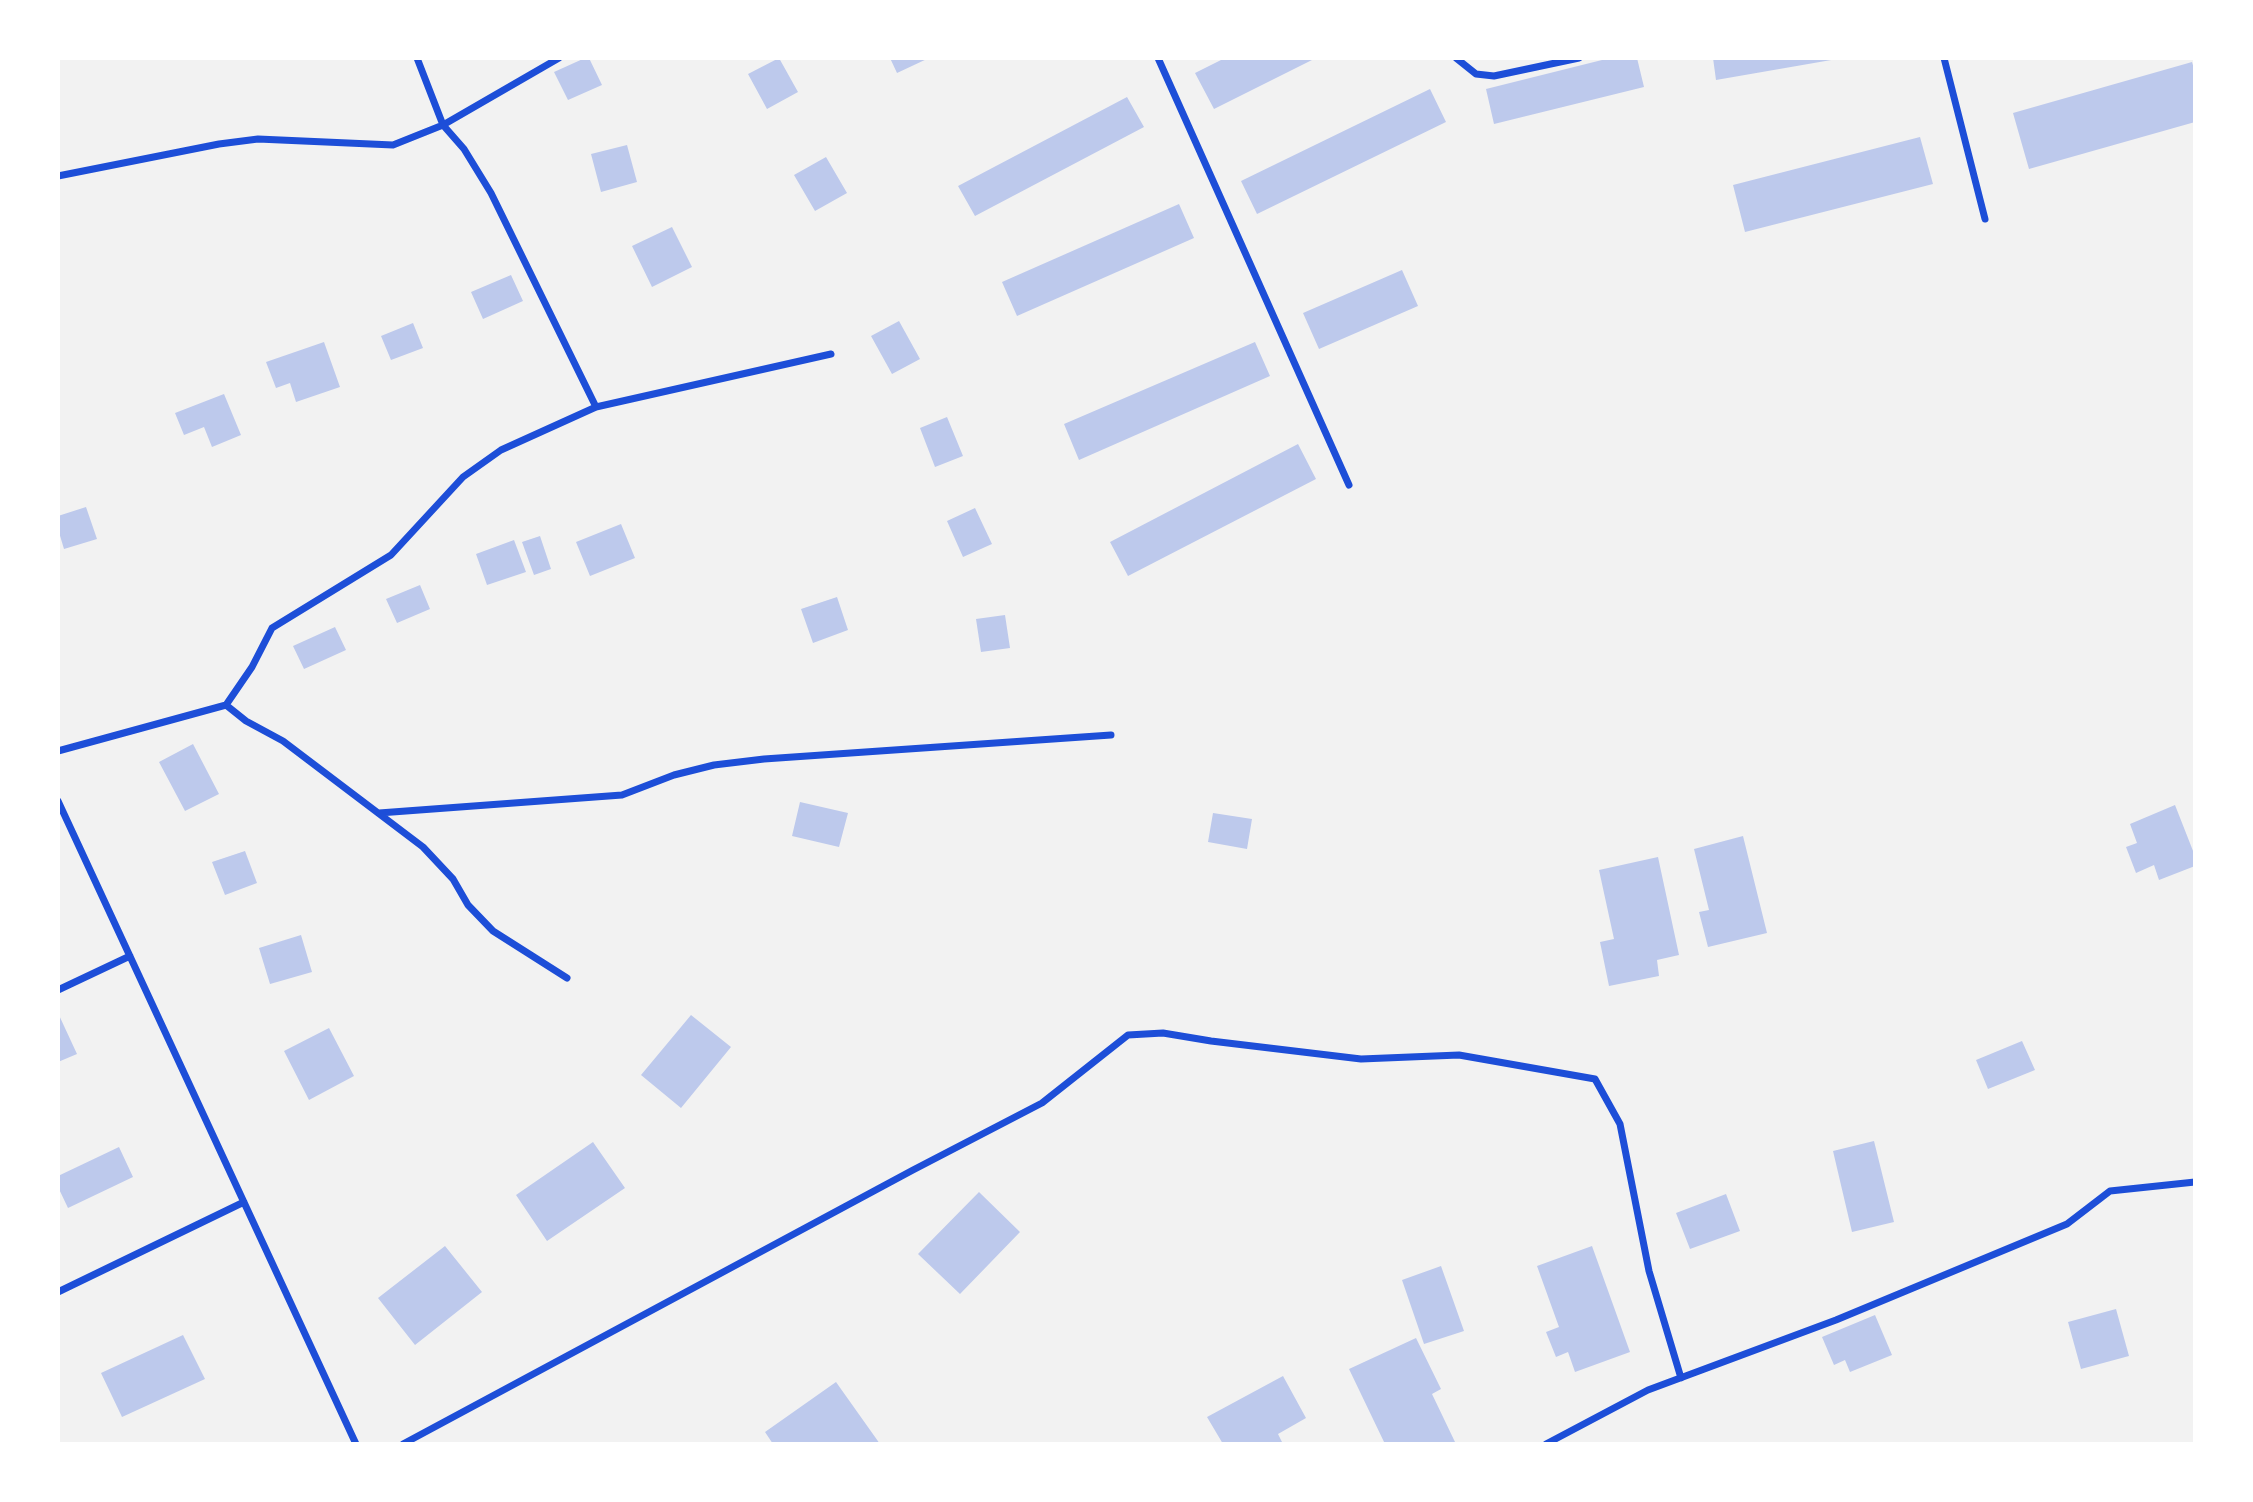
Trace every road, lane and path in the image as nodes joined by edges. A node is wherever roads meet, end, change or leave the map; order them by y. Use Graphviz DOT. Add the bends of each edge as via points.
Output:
graph roads {
  1 [pos="417,58"];
  2 [pos="559,58"];
  3 [pos="1158,58"];
  4 [pos="1456,58"];
  5 [pos="1579,58"];
  6 [pos="1944,58"];
  7 [pos="443,125"];
  8 [pos="58,176"];
  9 [pos="1985,219"];
  10 [pos="831,354"];
  11 [pos="596,407"];
  12 [pos="1349,485"];
  13 [pos="226,705"];
  14 [pos="1111,734"];
  15 [pos="58,751"];
  16 [pos="58,801"];
  17 [pos="379,813"];
  18 [pos="130,956"];
  19 [pos="567,978"];
  20 [pos="58,990"];
  21 [pos="2195,1182"];
  22 [pos="244,1202"];
  23 [pos="58,1292"];
  24 [pos="1681,1378"];
  25 [pos="356,1444"];
  26 [pos="403,1444"];
  27 [pos="1546,1444"];
  1 -- 7 [label="street"];
  2 -- 7 [label="street"];
  3 -- 12 [label="street"];
  4 -- 5 [label="street" via="1476,74 1494,76"];
  6 -- 9 [label="street"];
  7 -- 8 [label="street" via="394,145 258,139"];
  7 -- 11 [label="street" via="491,193"];
  10 -- 11 [label="street"];
  11 -- 13 [label="street" via="501,450 464,477 391,555 271,628"];
  13 -- 15 [label="street"];
  13 -- 17 [label="street"];
  14 -- 17 [label="street" via="764,759 674,775 622,795"];
  16 -- 18 [label="street"];
  17 -- 19 [label="street" via="423,847 493,931"];
  18 -- 20 [label="street"];
  18 -- 22 [label="street"];
  21 -- 24 [label="street" via="2110,1191 2067,1224 1836,1320"];
  22 -- 23 [label="street"];
  22 -- 25 [label="street"];
  24 -- 26 [label="street" via="1649,1271 1620,1124 1595,1079 1458,1055 1361,1059 1163,1032 1128,1035 1042,1103"];
  24 -- 27 [label="street" via="1648,1390"];
}
